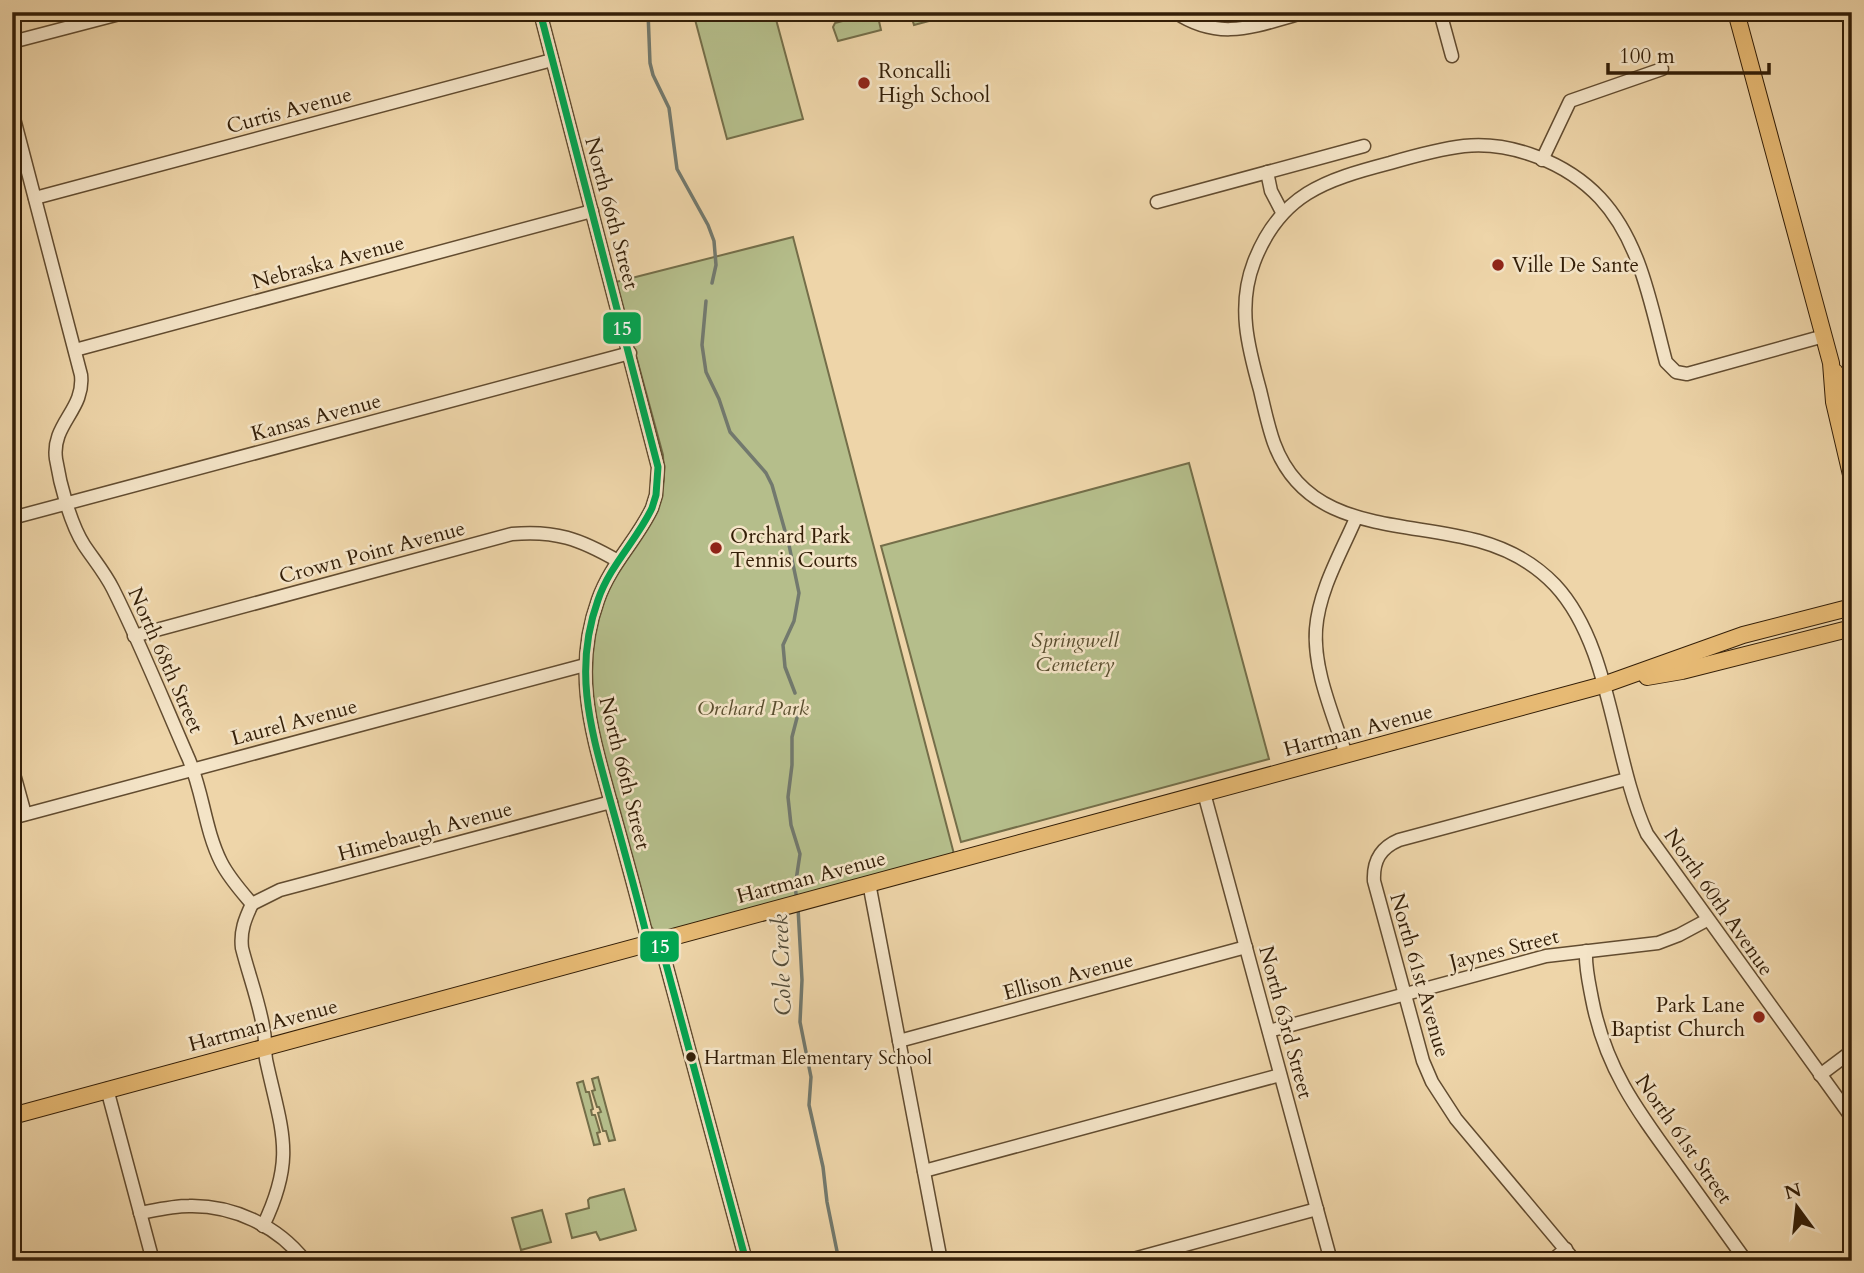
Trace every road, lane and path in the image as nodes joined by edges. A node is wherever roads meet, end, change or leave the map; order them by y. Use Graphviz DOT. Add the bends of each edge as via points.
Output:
graph roads {
  1 [pos="127,12"];
  2 [pos="540,12"];
  3 [pos="1175,12"];
  4 [pos="1307,12"];
  5 [pos="1440,12"];
  6 [pos="1736,12"];
  7 [pos="12,43"];
  8 [pos="1452,56"];
  9 [pos="552,60"];
  10 [pos="1662,69"];
  11 [pos="12,111"];
  12 [pos="1364,146"];
  13 [pos="1542,160"];
  14 [pos="1267,172"];
  15 [pos="35,198"];
  16 [pos="1157,202"];
  17 [pos="592,211"];
  18 [pos="1282,212"];
  19 [pos="1824,336"];
  20 [pos="75,350"];
  21 [pos="630,353"];
  22 [pos="1831,363"];
  23 [pos="1852,412"];
  24 [pos="1852,479"];
  25 [pos="68,504"];
  26 [pos="1356,517"];
  27 [pos="12,518"];
  28 [pos="618,561"];
  29 [pos="1852,607"];
  30 [pos="1852,628"];
  31 [pos="134,636"];
  32 [pos="585,665"];
  33 [pos="1603,685"];
  34 [pos="1346,755"];
  35 [pos="12,767"];
  36 [pos="193,769"];
  37 [pos="1627,779"];
  38 [pos="1204,793"];
  39 [pos="611,802"];
  40 [pos="19,816"];
  41 [pos="869,883"];
  42 [pos="252,904"];
  43 [pos="1707,920"];
  44 [pos="654,941"];
  45 [pos="1246,947"];
  46 [pos="1586,951"];
  47 [pos="1404,995"];
  48 [pos="1269,1031"];
  49 [pos="899,1041"];
  50 [pos="265,1046"];
  51 [pos="1852,1051"];
  52 [pos="1280,1075"];
  53 [pos="1820,1075"];
  54 [pos="107,1089"];
  55 [pos="12,1113"];
  56 [pos="1852,1118"];
  57 [pos="924,1171"];
  58 [pos="1317,1209"];
  59 [pos="140,1213"];
  60 [pos="263,1226"];
  61 [pos="1566,1249"];
  62 [pos="153,1261"];
  63 [pos="305,1261"];
  64 [pos="746,1261"];
  65 [pos="941,1261"];
  66 [pos="1126,1261"];
  67 [pos="1331,1261"];
  68 [pos="1552,1261"];
  69 [pos="1575,1261"];
  70 [pos="1746,1261"];
  1 -- 7 [label="street"];
  2 -- 9 [label="street, North 66th Street"];
  3 -- 4 [label="street" via="1205,28 1233,30"];
  5 -- 8 [label="street"];
  6 -- 19 [label="main road"];
  9 -- 15 [label="street, Curtis Avenue"];
  9 -- 17 [label="street, North 66th Street"];
  10 -- 13 [label="street" via="1570,101"];
  11 -- 15 [label="street, North 68th Street"];
  12 -- 14 [label="street"];
  13 -- 18 [label="street" via="1485,145 1435,151 1335,178"];
  13 -- 19 [label="street" via="1583,183 1616,218 1639,265 1666,362 1676,372 1687,374"];
  14 -- 16 [label="street"];
  14 -- 18 [label="street"];
  15 -- 20 [label="street, North 68th Street"];
  17 -- 20 [label="street, Nebraska Avenue"];
  17 -- 21 [label="street, North 66th Street"];
  18 -- 26 [label="street, North 60th Avenue" via="1249,278 1244,315 1248,348 1274,443 1287,468 1311,495"];
  19 -- 22 [label="main road"];
  20 -- 25 [label="street, North 68th Street" via="82,392 60,429 55,448"];
  21 -- 25 [label="street, Kansas Avenue"];
  21 -- 28 [label="street, North 66th Street" via="656,454 657,487 647,519"];
  22 -- 23 [label="main road"];
  22 -- 24 [label="main road" via="1834,402"];
  25 -- 27 [label="street, Kansas Avenue"];
  25 -- 31 [label="street, North 68th Street" via="75,528 108,579"];
  26 -- 33 [label="street, North 60th Avenue" via="1480,541 1529,563 1555,585 1577,614"];
  26 -- 34 [label="street" via="1325,590 1316,628 1321,673"];
  28 -- 31 [label="street, Crown Point Avenue" via="566,537 512,534"];
  28 -- 32 [label="street, North 66th Street" via="594,610"];
  29 -- 33 [label="main road, Hartman Avenue" via="1744,635"];
  30 -- 33 [label="main road, Hartman Avenue" via="1682,671"];
  31 -- 36 [label="street, North 68th Street"];
  32 -- 36 [label="street, Laurel Avenue"];
  32 -- 39 [label="street, North 66th Street" via="590,726"];
  33 -- 34 [label="main road, Hartman Avenue"];
  33 -- 37 [label="street, North 60th Avenue"];
  34 -- 38 [label="main road, Hartman Avenue"];
  35 -- 40 [label="street"];
  36 -- 40 [label="street, Laurel Avenue"];
  36 -- 42 [label="street, North 68th Street" via="220,860"];
  37 -- 43 [label="street, North 60th Avenue" via="1647,834"];
  37 -- 47 [label="street, North 61st Avenue" via="1399,840 1383,849 1376,859 1374,881"];
  38 -- 41 [label="main road, Hartman Avenue"];
  38 -- 45 [label="street, North 63rd Street"];
  39 -- 42 [label="street, Himebaugh Avenue" via="280,890"];
  39 -- 44 [label="street, North 66th Street" via="646,933"];
  41 -- 44 [label="main road, Hartman Avenue"];
  41 -- 49 [label="street"];
  42 -- 50 [label="street" via="241,938"];
  43 -- 46 [label="street, Jaynes Street" via="1658,943"];
  43 -- 53 [label="street, North 60th Avenue"];
  44 -- 50 [label="main road, Hartman Avenue"];
  44 -- 64 [label="street, North 66th Street" via="662,949"];
  45 -- 48 [label="street, North 63rd Street"];
  45 -- 49 [label="street, Ellison Avenue"];
  46 -- 47 [label="street, Jaynes Street" via="1546,956"];
  46 -- 70 [label="street, North 61st Street" via="1595,1014 1618,1079"];
  47 -- 48 [label="street, Jaynes Street"];
  47 -- 61 [label="street, North 61st Avenue" via="1423,1061 1442,1099"];
  48 -- 52 [label="street, North 63rd Street"];
  49 -- 57 [label="street"];
  50 -- 54 [label="main road, Hartman Avenue"];
  50 -- 60 [label="street" via="285,1157 277,1195"];
  51 -- 53 [label="street"];
  52 -- 57 [label="street"];
  52 -- 58 [label="street, North 63rd Street"];
  53 -- 56 [label="street, North 60th Avenue"];
  54 -- 55 [label="main road, Hartman Avenue"];
  54 -- 59 [label="street"];
  57 -- 65 [label="street"];
  58 -- 66 [label="street"];
  58 -- 67 [label="street, North 63rd Street"];
  59 -- 60 [label="street" via="204,1206 236,1213"];
  59 -- 62 [label="street"];
  60 -- 63 [label="street"];
  61 -- 68 [label="street"];
  61 -- 69 [label="street, North 61st Avenue"];
}
